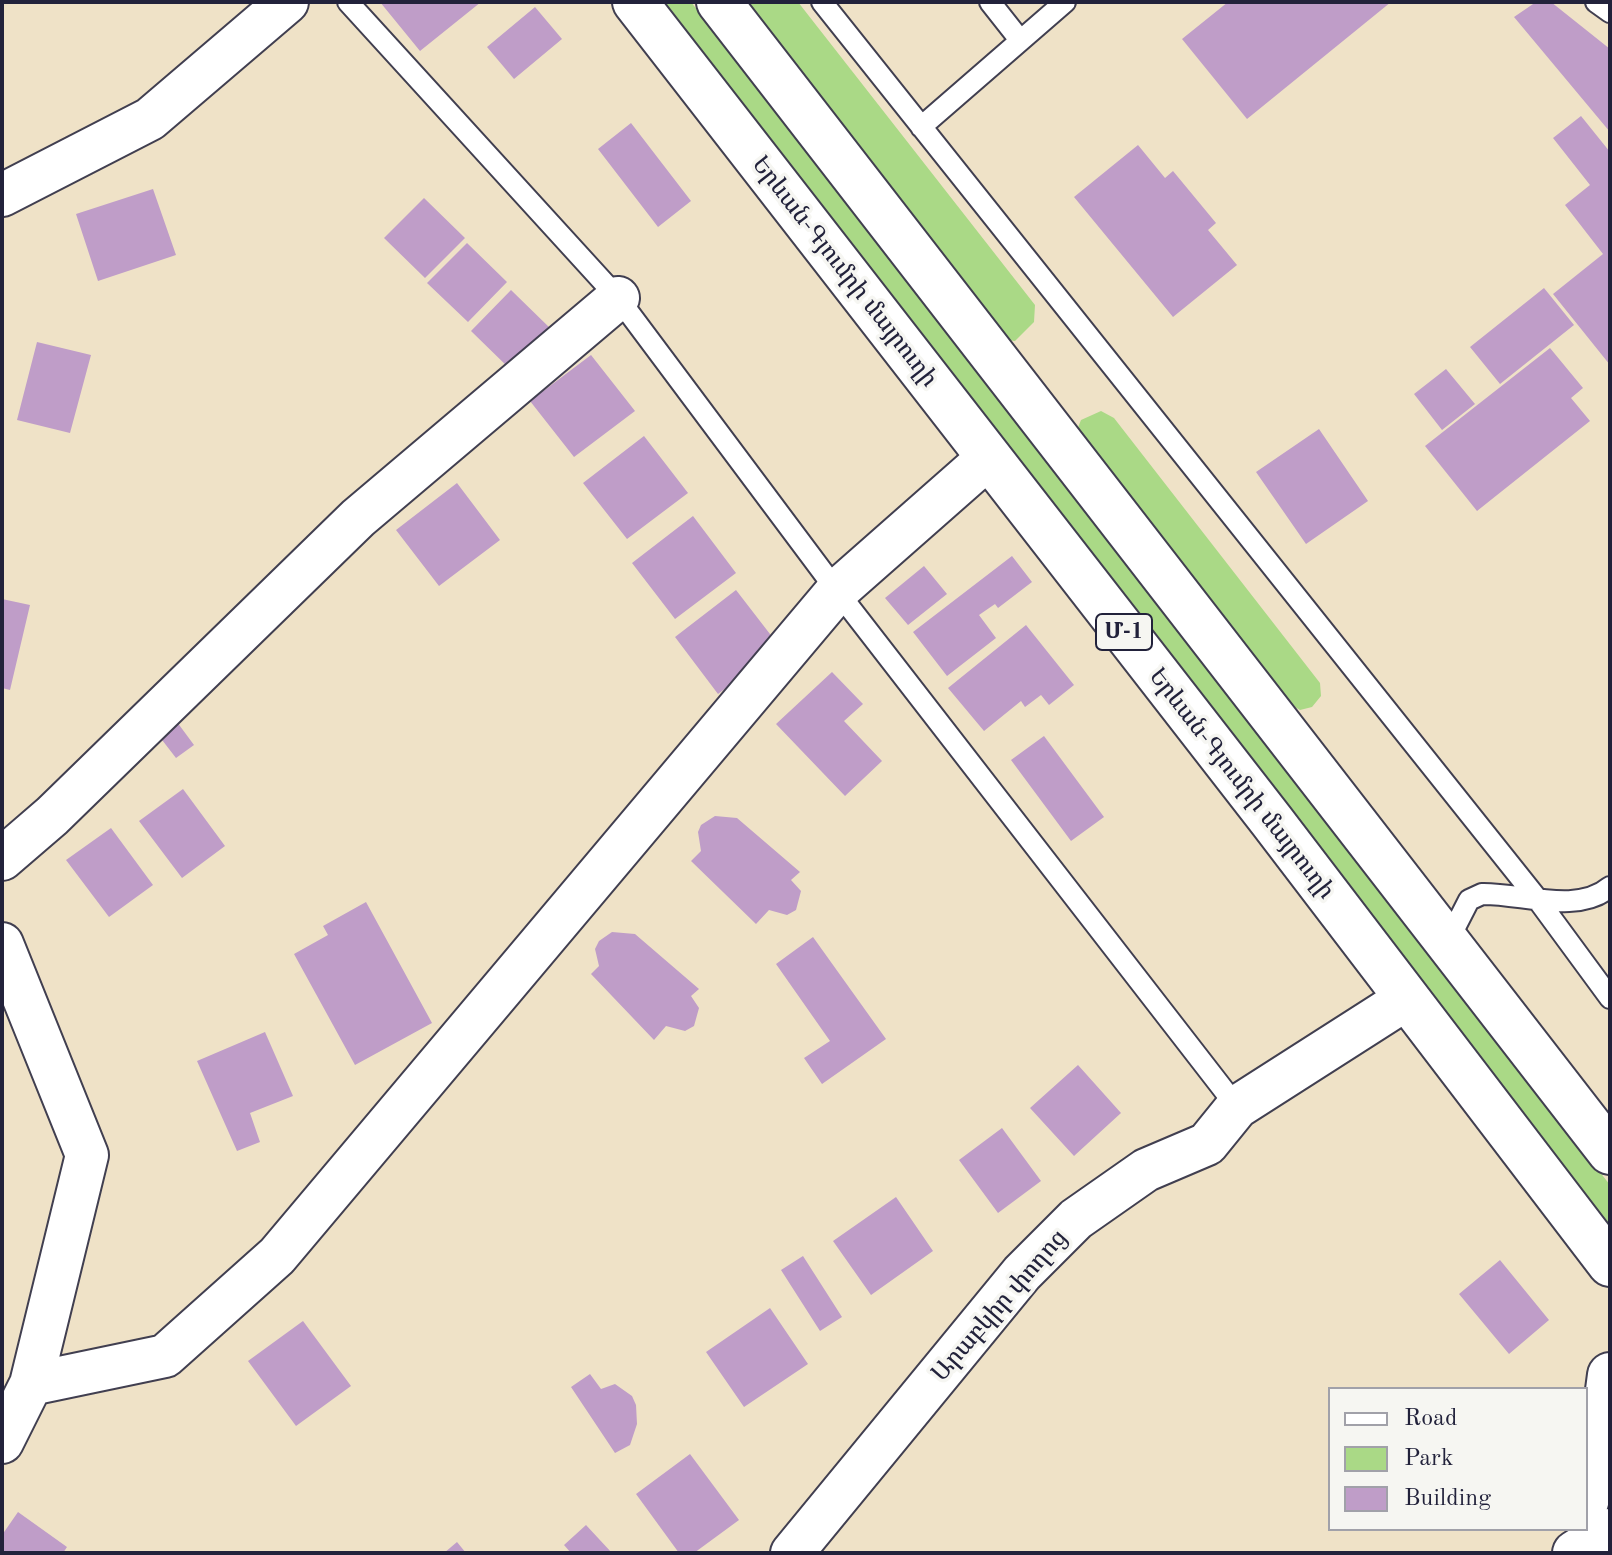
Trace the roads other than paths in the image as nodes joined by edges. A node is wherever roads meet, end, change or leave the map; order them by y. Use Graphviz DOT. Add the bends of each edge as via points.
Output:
graph roads {
  1 [pos="287,2"];
  2 [pos="348,2"];
  3 [pos="635,2"];
  4 [pos="719,2"];
  5 [pos="822,2"];
  6 [pos="990,2"];
  7 [pos="1065,2"];
  8 [pos="1596,2"];
  9 [pos="1610,12"];
  10 [pos="1020,40"];
  11 [pos="921,127"];
  12 [pos="2,195"];
  13 [pos="618,298"];
  14 [pos="988,458"];
  15 [pos="837,591"];
  16 [pos="2,859"];
  17 [pos="1610,887"];
  18 [pos="1535,896"];
  19 [pos="1448,941"];
  20 [pos="2,944"];
  21 [pos="1610,998"];
  22 [pos="1406,999"];
  23 [pos="1237,1107"];
  24 [pos="1610,1152"];
  25 [pos="1610,1264"];
  26 [pos="1610,1375"];
  27 [pos="31,1384"];
  28 [pos="2,1442"];
  29 [pos="1588,1495"];
  30 [pos="1579,1531"];
  31 [pos="1610,1531"];
  32 [pos="792,1553"];
  33 [pos="1574,1553"];
  1 -- 12 [label="street" via="150,119"];
  2 -- 13 [label="lane"];
  3 -- 14 [label="main road, Երևան-Գյումրի մայրուղի / Մ-1"];
  4 -- 19 [label="main road, Մ-1"];
  5 -- 11 [label="lane"];
  6 -- 10 [label="lane"];
  7 -- 10 [label="lane"];
  8 -- 9 [label="lane"];
  10 -- 11 [label="lane"];
  11 -- 18 [label="lane"];
  13 -- 15 [label="lane"];
  13 -- 16 [label="street" via="358,518"];
  14 -- 15 [label="street"];
  14 -- 22 [label="main road, Երևան-Գյումրի մայրուղի / Մ-1"];
  15 -- 23 [label="lane"];
  15 -- 27 [label="street" via="277,1256 165,1356"];
  17 -- 18 [label="lane" via="1580,900"];
  18 -- 19 [label="lane" via="1482,894 1469,900"];
  18 -- 21 [label="lane"];
  19 -- 24 [label="main road, Մ-1"];
  20 -- 27 [label="street" via="87,1155"];
  22 -- 23 [label="street, Արաբկիր փողոց"];
  22 -- 25 [label="main road, Երևան-Գյումրի մայրուղի / Մ-1"];
  23 -- 32 [label="street, Արաբկիր փողոց" via="1207,1144 1146,1170 1076,1219 1022,1273"];
  26 -- 29 [label="main road"];
  27 -- 28 [label="street"];
  30 -- 33 [label="main road"];
  31 -- 33 [label="main road"];
}
